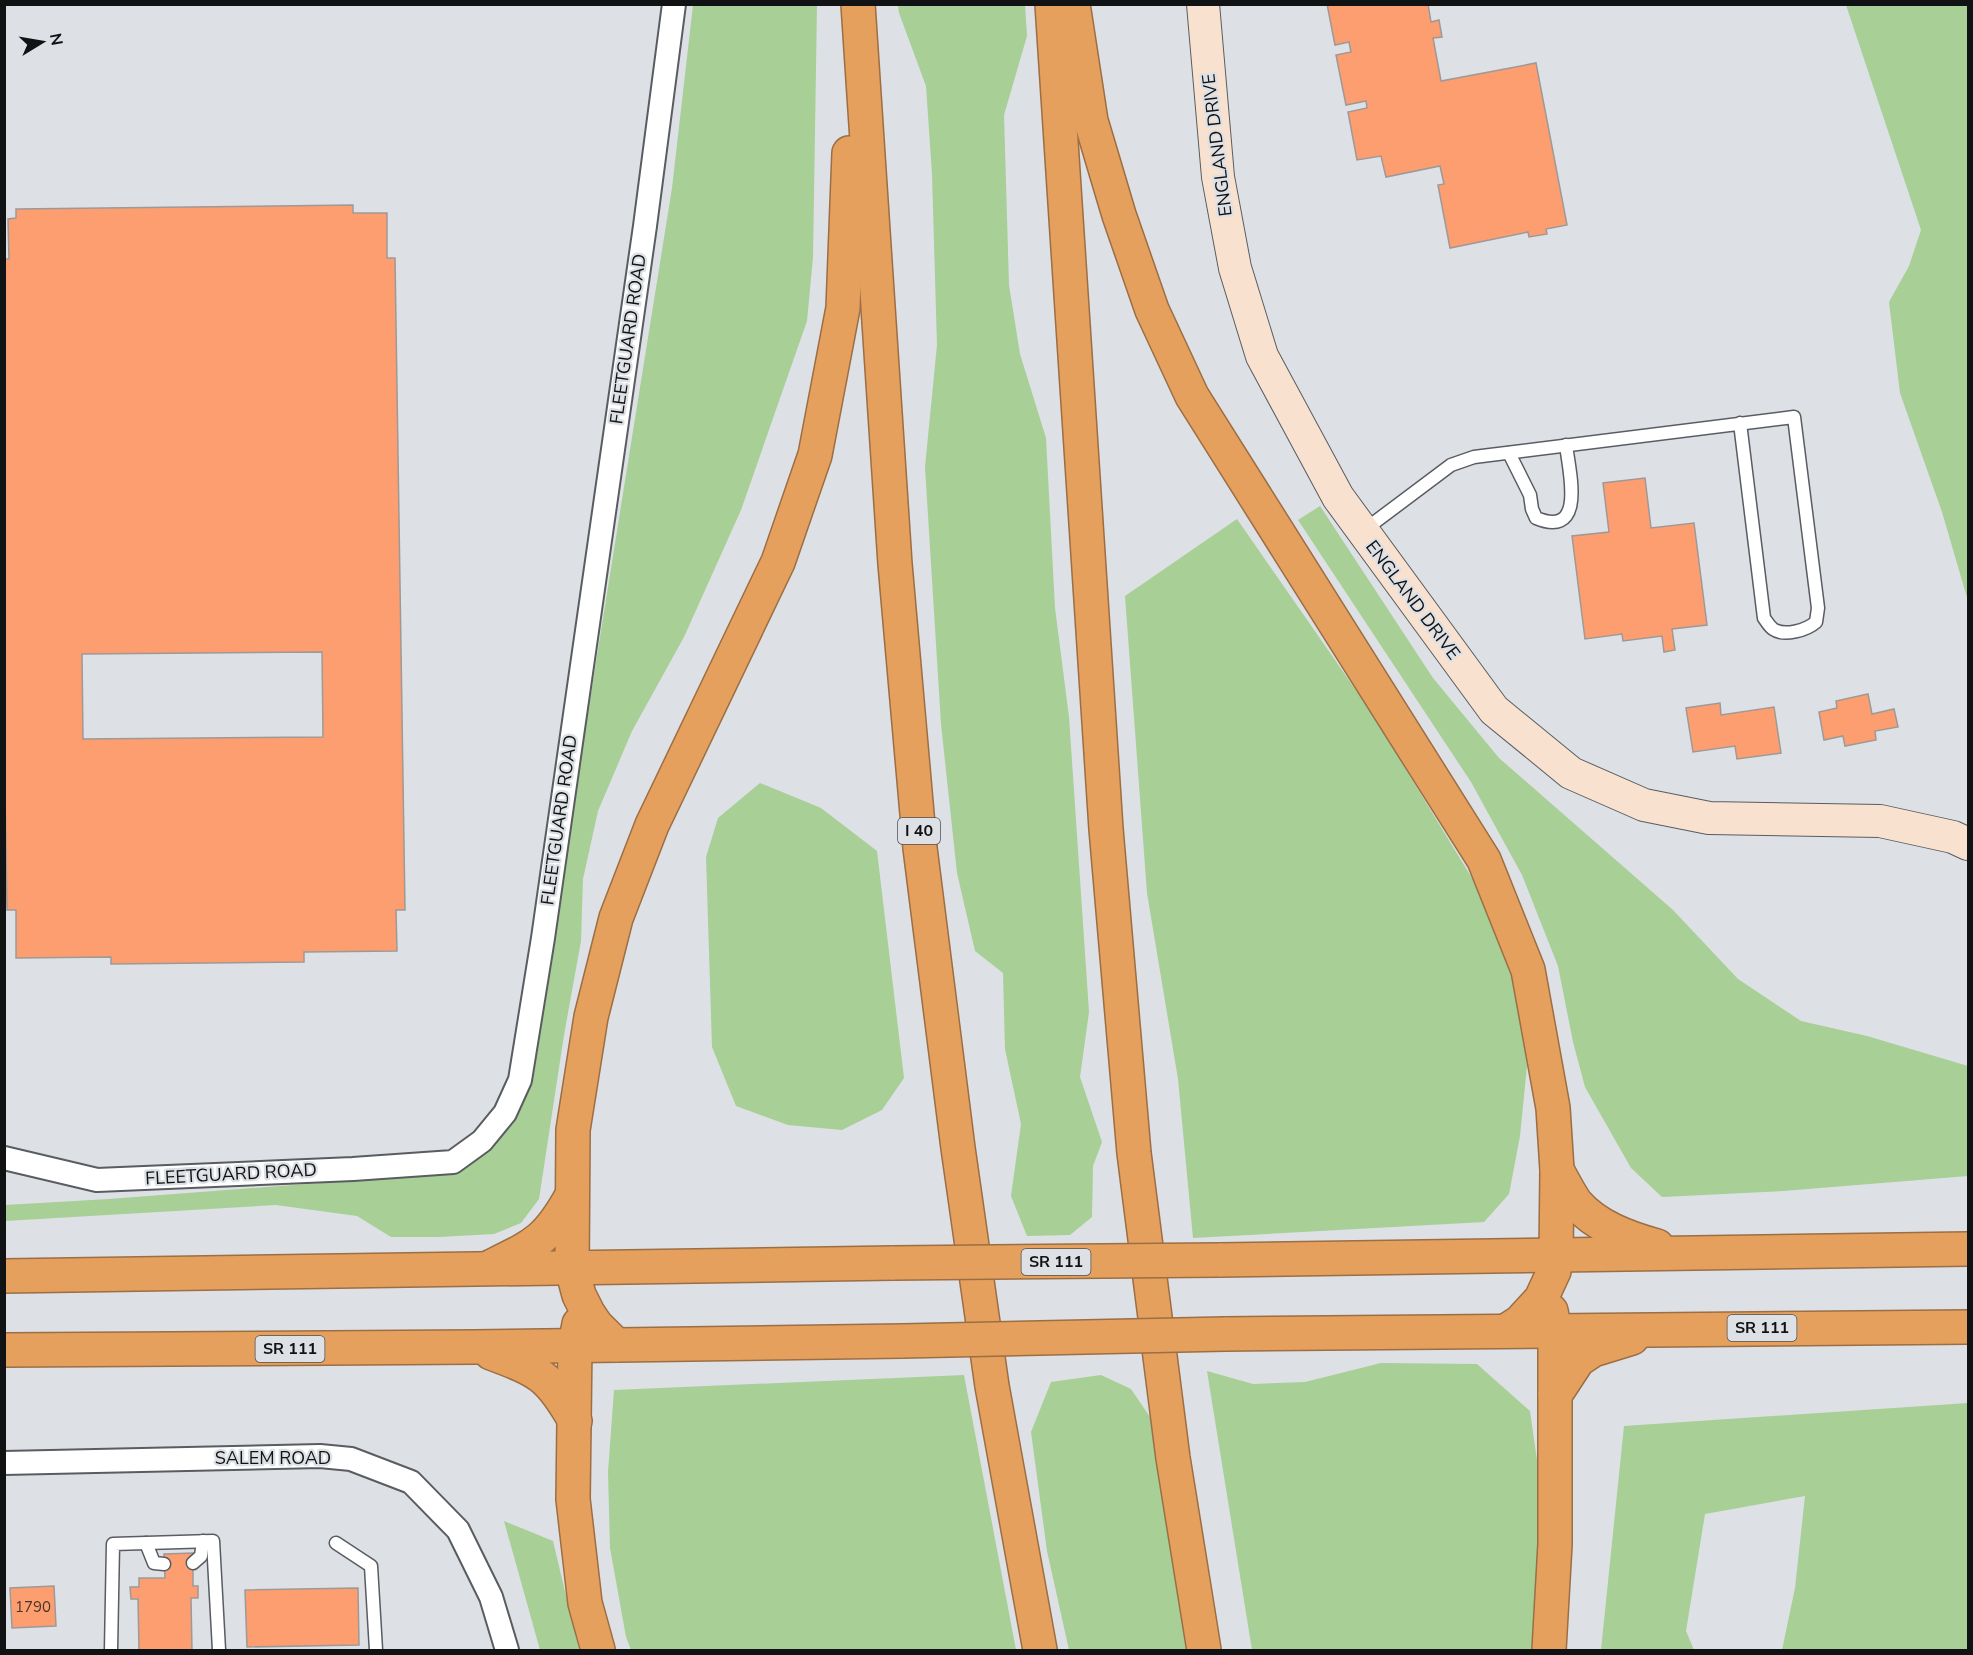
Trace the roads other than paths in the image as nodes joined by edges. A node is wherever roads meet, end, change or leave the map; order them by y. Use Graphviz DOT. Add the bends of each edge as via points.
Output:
graph roads {
  1 [pos="674,4"];
  2 [pos="856,4"];
  3 [pos="1052,4"];
  4 [pos="1073,4"];
  5 [pos="1203,4"];
  6 [pos="1740,423"];
  7 [pos="1566,445"];
  8 [pos="1509,453"];
  9 [pos="1362,532"];
  10 [pos="1968,844"];
  11 [pos="4,1158"];
  12 [pos="1557,1170"];
  13 [pos="571,1197"];
  14 [pos="1968,1249"];
  15 [pos="1682,1253"];
  16 [pos="1480,1256"];
  17 [pos="1556,1256"];
  18 [pos="645,1268"];
  19 [pos="572,1269"];
  20 [pos="484,1270"];
  21 [pos="4,1276"];
  22 [pos="1544,1293"];
  23 [pos="586,1308"];
  24 [pos="1968,1327"];
  25 [pos="1662,1329"];
  26 [pos="1506,1331"];
  27 [pos="1555,1331"];
  28 [pos="575,1345"];
  29 [pos="616,1345"];
  30 [pos="476,1347"];
  31 [pos="60,1349"];
  32 [pos="4,1350"];
  33 [pos="4,1358"];
  34 [pos="1555,1395"];
  35 [pos="575,1421"];
  36 [pos="4,1463"];
  37 [pos="203,1541"];
  38 [pos="336,1542"];
  39 [pos="146,1543"];
  40 [pos="193,1563"];
  41 [pos="164,1564"];
  42 [pos="111,1650"];
  43 [pos="219,1650"];
  44 [pos="376,1650"];
  45 [pos="507,1650"];
  46 [pos="598,1650"];
  47 [pos="1040,1650"];
  48 [pos="1204,1650"];
  49 [pos="1548,1650"];
  1 -- 11 [label="street, FLEETGUARD ROAD" via="543,938 520,1080 505,1113 482,1141 453,1162 97,1180"];
  2 -- 13 [label="highway" via="843,308 815,455 778,562 652,825 616,918 591,1017 573,1130"];
  2 -- 47 [label="highway, I 40" via="895,564 920,848 992,1386"];
  3 -- 48 [label="highway" via="1106,829 1134,1153 1173,1458"];
  4 -- 12 [label="highway" via="1091,121 1119,215 1152,310 1192,396 1484,860 1528,970 1553,1108"];
  5 -- 9 [label="street, ENGLAND DRIVE" via="1218,177 1235,268 1262,356 1338,497"];
  6 -- 6 [label="lane" via="1794,417 1818,608 1816,622 1810,627 1776,631 1764,618"];
  6 -- 7 [label="lane"];
  7 -- 8 [label="lane"];
  7 -- 8 [label="lane" via="1572,503 1570,513 1552,521 1536,518 1530,495"];
  8 -- 9 [label="lane" via="1474,457 1451,465"];
  9 -- 10 [label="street, ENGLAND DRIVE" via="1494,710 1571,773 1644,805 1709,818 1880,821"];
  12 -- 15 [label="highway" via="1576,1203 1600,1223 1623,1236"];
  12 -- 17 [label="highway"];
  13 -- 19 [label="highway"];
  13 -- 20 [label="highway" via="558,1221 540,1240"];
  14 -- 15 [label="highway, SR 111"];
  15 -- 17 [label="highway, SR 111"];
  16 -- 17 [label="highway, SR 111"];
  16 -- 18 [label="highway, SR 111, bridge"];
  16 -- 22 [label="highway" via="1516,1268"];
  17 -- 22 [label="highway"];
  18 -- 19 [label="highway, SR 111"];
  18 -- 23 [label="highway" via="610,1281"];
  19 -- 20 [label="highway, SR 111"];
  19 -- 23 [label="highway"];
  20 -- 21 [label="highway, SR 111"];
  22 -- 26 [label="highway" via="1527,1316"];
  22 -- 27 [label="highway"];
  23 -- 28 [label="highway"];
  23 -- 29 [label="highway" via="596,1326"];
  24 -- 25 [label="highway, SR 111"];
  25 -- 27 [label="highway, SR 111"];
  25 -- 34 [label="highway" via="1593,1350 1578,1360"];
  26 -- 27 [label="highway, SR 111"];
  26 -- 29 [label="highway, SR 111, bridge"];
  27 -- 34 [label="highway"];
  28 -- 29 [label="highway, SR 111"];
  28 -- 30 [label="highway, SR 111"];
  28 -- 35 [label="highway"];
  30 -- 31 [label="highway, SR 111"];
  30 -- 35 [label="highway" via="528,1366 547,1379"];
  31 -- 32 [label="highway, SR 111"];
  31 -- 33 [label="highway"];
  34 -- 49 [label="highway" via="1552,1619"];
  35 -- 46 [label="highway" via="573,1499 585,1603"];
  36 -- 45 [label="street, SALEM ROAD" via="320,1456 361,1462 411,1482 458,1530 491,1597"];
  37 -- 39 [label="lane"];
  37 -- 40 [label="lane" via="201,1556"];
  37 -- 43 [label="lane" via="213,1541"];
  38 -- 44 [label="lane" via="371,1566"];
  39 -- 41 [label="lane" via="154,1563"];
  39 -- 42 [label="lane" via="113,1544"];
}
